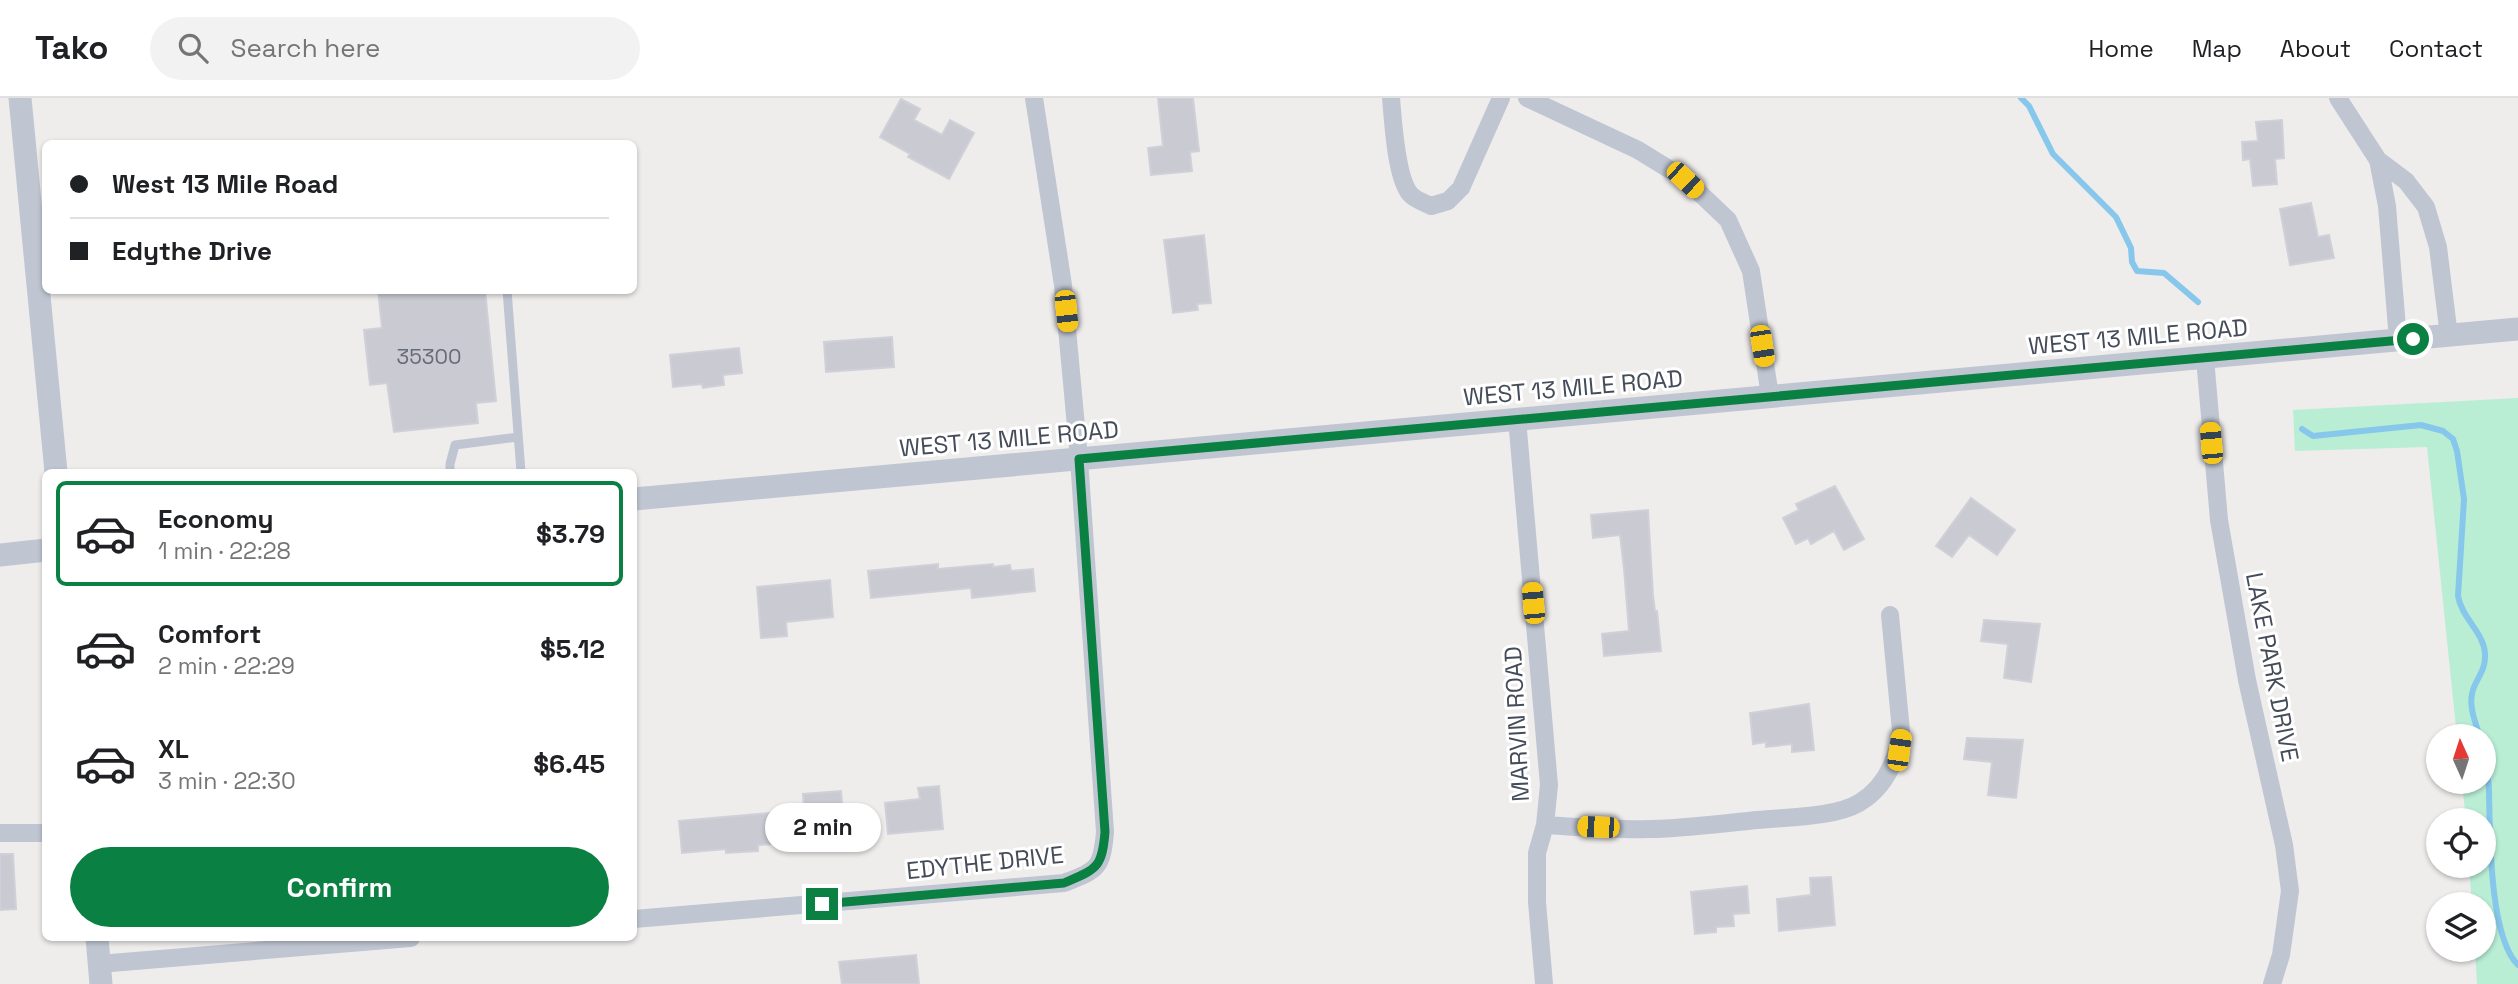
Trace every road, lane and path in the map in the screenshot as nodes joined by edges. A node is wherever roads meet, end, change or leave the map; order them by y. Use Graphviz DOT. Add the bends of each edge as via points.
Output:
graph roads {
  1 [pos="20,98"];
  2 [pos="1034,98"];
  3 [pos="1391,98"];
  4 [pos="1501,98"];
  5 [pos="1527,98"];
  6 [pos="2338,98"];
  7 [pos="2378,160"];
  8 [pos="507,294"];
  9 [pos="2518,329"];
  10 [pos="2449,336"];
  11 [pos="2398,341"];
  12 [pos="2205,358"];
  13 [pos="1770,396"];
  14 [pos="1517,419"];
  15 [pos="518,437"];
  16 [pos="1079,459"];
  17 [pos="56,469"];
  18 [pos="450,469"];
  19 [pos="521,469"];
  20 [pos="637,499"];
  21 [pos="42,550"];
  22 [pos="0,555"];
  23 [pos="1890,615"];
  24 [pos="1545,825"];
  25 [pos="0,833"];
  26 [pos="42,833"];
  27 [pos="637,919"];
  28 [pos="97,941"];
  29 [pos="385,941"];
  30 [pos="100,974"];
  31 [pos="1544,984"];
  32 [pos="2272,984"];
  1 -- 17 [label="street"];
  2 -- 16 [label="street, EDYTHE DRIVE" via="1063,285"];
  3 -- 4 [label="street" via="1404,183 1412,196 1430,206 1448,201 1461,188"];
  5 -- 13 [label="street" via="1639,150 1685,180 1728,220 1751,271"];
  6 -- 7 [label="street"];
  7 -- 10 [label="street" via="2406,181 2426,207 2438,247"];
  7 -- 11 [label="street" via="2387,206"];
  8 -- 15 [label="lane"];
  9 -- 10 [label="street, WEST 13 MILE ROAD"];
  10 -- 11 [label="street, WEST 13 MILE ROAD"];
  11 -- 12 [label="street, WEST 13 MILE ROAD"];
  12 -- 13 [label="street, WEST 13 MILE ROAD"];
  12 -- 32 [label="street, LAKE PARK DRIVE" via="2219,520 2290,891"];
  13 -- 14 [label="street, WEST 13 MILE ROAD"];
  14 -- 16 [label="street, WEST 13 MILE ROAD"];
  14 -- 24 [label="street, MARVIN ROAD" via="1549,785"];
  15 -- 18 [label="lane" via="454,445"];
  15 -- 19 [label="lane"];
  16 -- 20 [label="street, WEST 13 MILE ROAD"];
  16 -- 27 [label="street, EDYTHE DRIVE" via="1105,832 1104,856 1093,871 1064,883"];
  21 -- 22 [label="street"];
  23 -- 24 [label="street" via="1901,722 1899,750 1888,774 1858,804 1798,817 1652,829"];
  24 -- 31 [label="street, MARVIN ROAD" via="1537,853"];
  25 -- 26 [label="street"];
  28 -- 30 [label="street"];
  29 -- 30 [label="street"];
}
